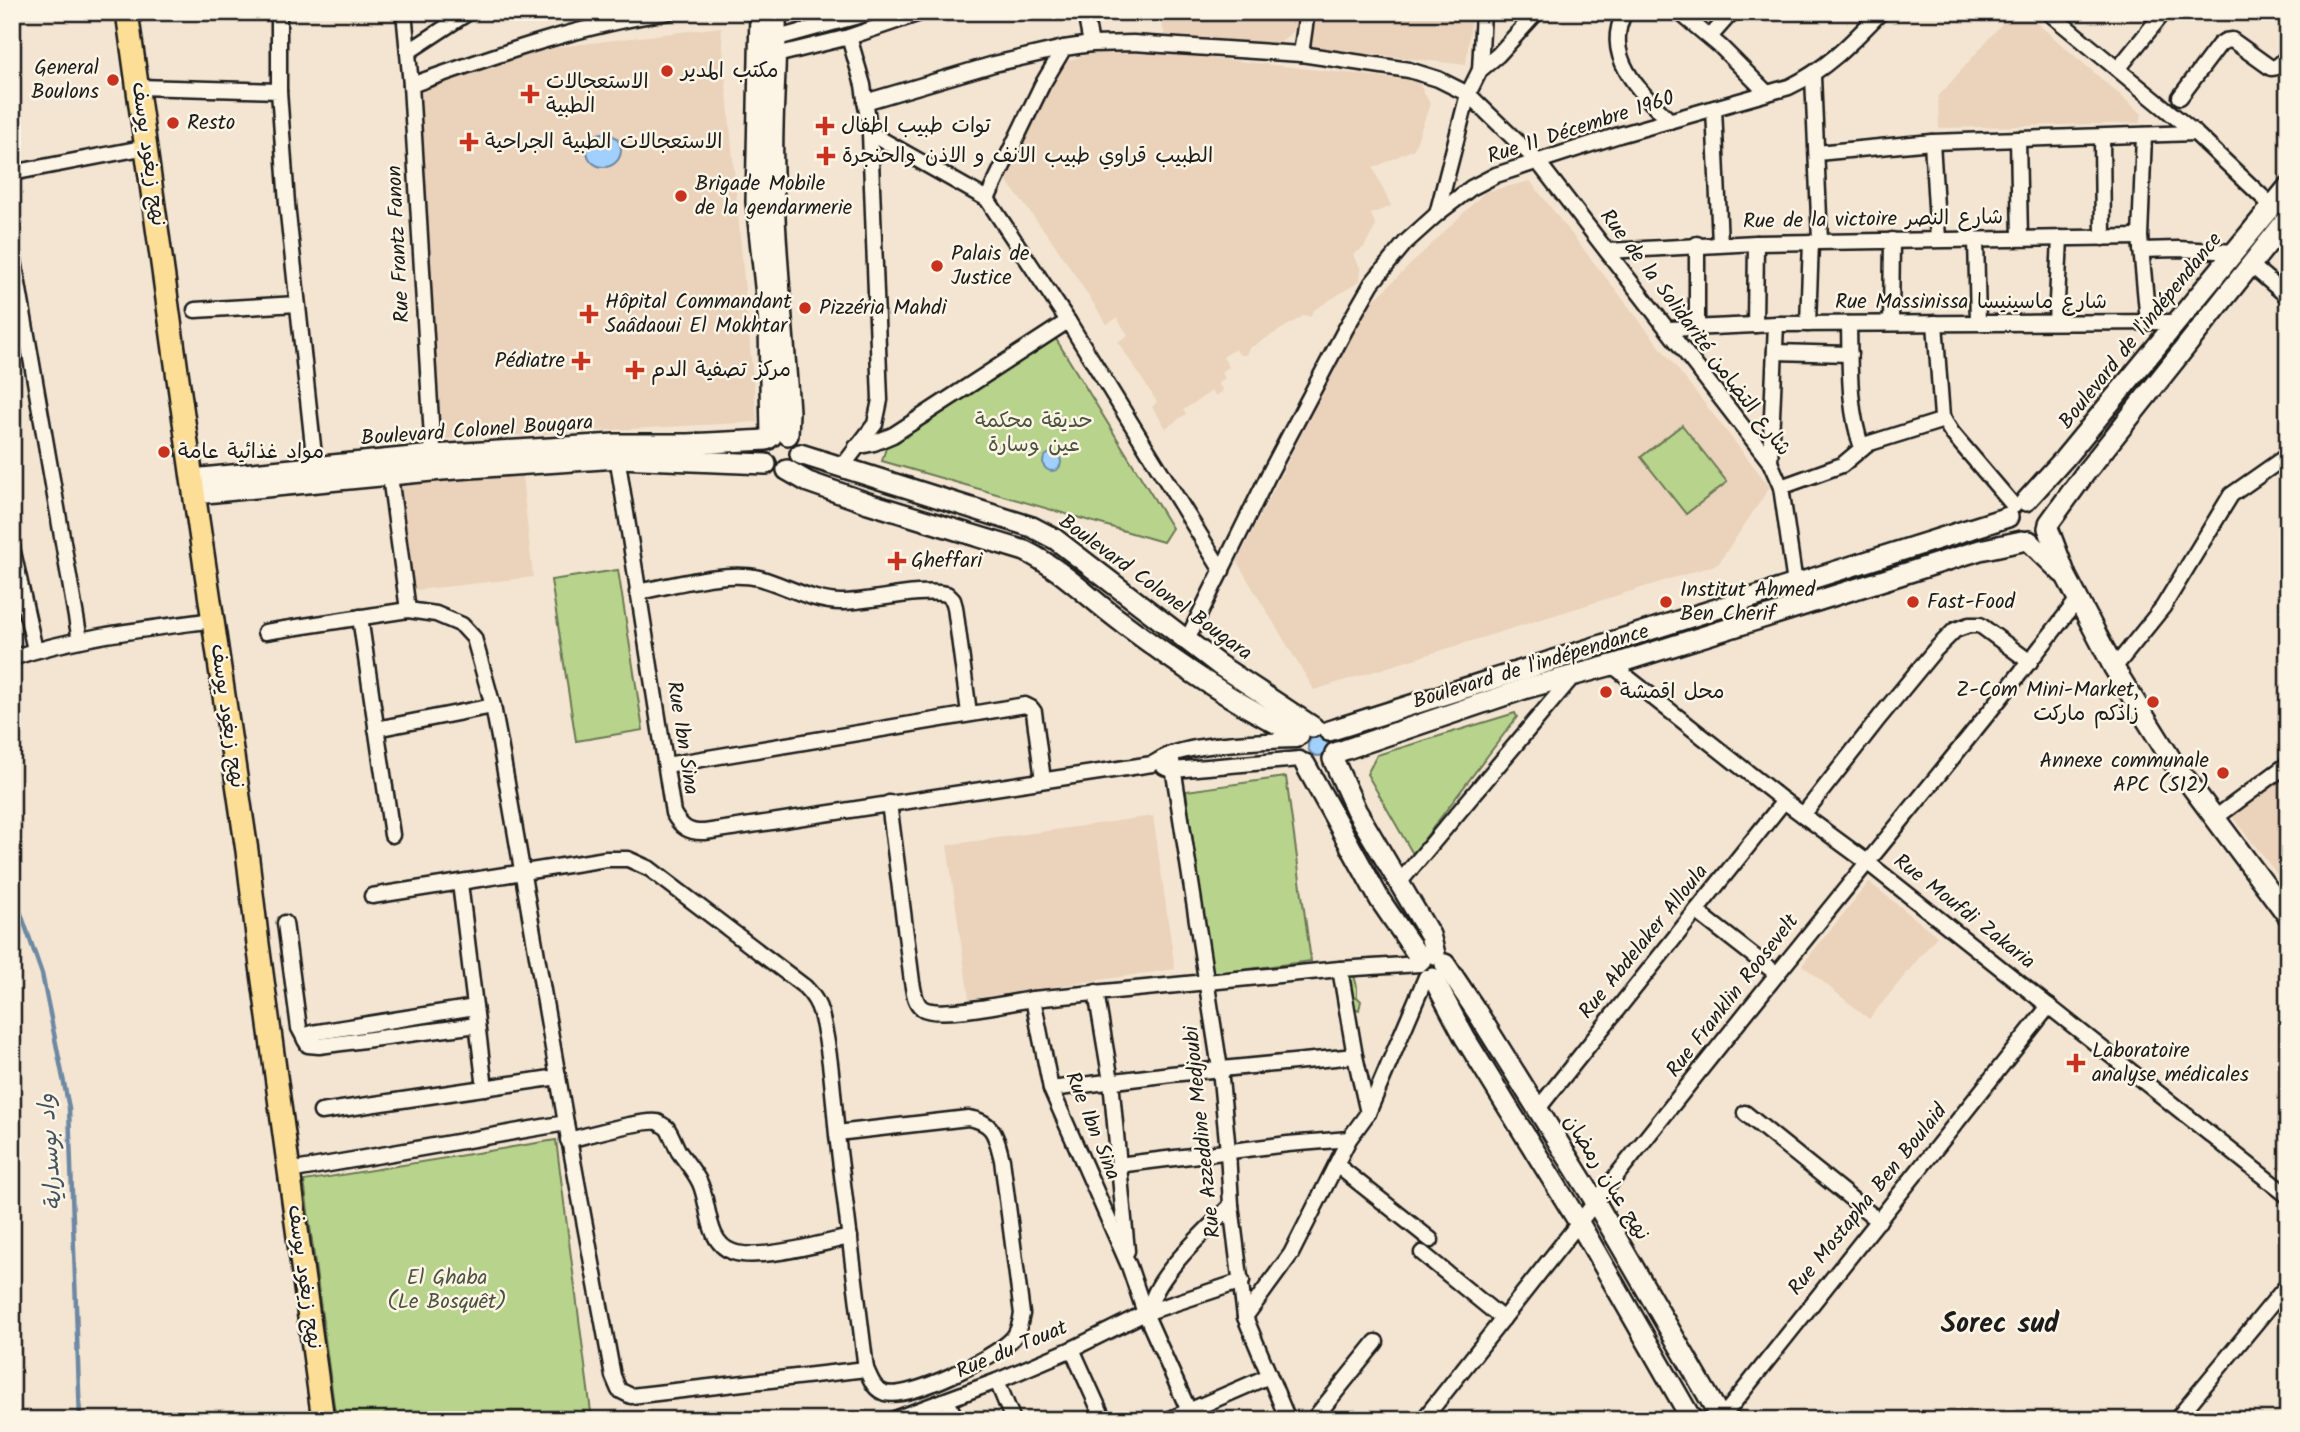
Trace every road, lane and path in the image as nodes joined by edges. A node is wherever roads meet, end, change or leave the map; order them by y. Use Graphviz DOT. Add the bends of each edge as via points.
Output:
graph roads {
  1 [pos="127,12"];
  2 [pos="279,12"];
  3 [pos="404,12"];
  4 [pos="469,12"];
  5 [pos="669,12"];
  6 [pos="760,12"];
  7 [pos="776,12"];
  8 [pos="873,12"];
  9 [pos="923,12"];
  10 [pos="1085,12"];
  11 [pos="1307,12"];
  12 [pos="1483,12"];
  13 [pos="1537,12"];
  14 [pos="1625,12"];
  15 [pos="1679,12"];
  16 [pos="1732,12"];
  17 [pos="1881,12"];
  18 [pos="2048,12"];
  19 [pos="2164,12"];
  20 [pos="625,15"];
  21 [pos="849,37"];
  22 [pos="1710,37"];
  23 [pos="1091,44"];
  24 [pos="768,48"];
  25 [pos="1064,48"];
  26 [pos="408,52"];
  27 [pos="1301,54"];
  28 [pos="2288,55"];
  29 [pos="2118,69"];
  30 [pos="1480,70"];
  31 [pos="1812,76"];
  32 [pos="411,85"];
  33 [pos="138,87"];
  34 [pos="279,91"];
  35 [pos="1768,93"];
  36 [pos="1468,94"];
  37 [pos="2180,97"];
  38 [pos="865,102"];
  39 [pos="1714,108"];
  40 [pos="1670,121"];
  41 [pos="870,133"];
  42 [pos="2194,133"];
  43 [pos="2144,135"];
  44 [pos="2102,137"];
  45 [pos="2018,139"];
  46 [pos="1932,142"];
  47 [pos="147,147"];
  48 [pos="1817,153"];
  49 [pos="1538,162"];
  50 [pos="12,173"];
  51 [pos="2288,187"];
  52 [pos="987,200"];
  53 [pos="2280,212"];
  54 [pos="1437,214"];
  55 [pos="2020,238"];
  56 [pos="2060,238"];
  57 [pos="2103,238"];
  58 [pos="1938,239"];
  59 [pos="1976,239"];
  60 [pos="1892,240"];
  61 [pos="1816,242"];
  62 [pos="1756,243"];
  63 [pos="1698,244"];
  64 [pos="1720,244"];
  65 [pos="2141,244"];
  66 [pos="12,249"];
  67 [pos="1606,251"];
  68 [pos="2236,251"];
  69 [pos="2251,265"];
  70 [pos="2288,297"];
  71 [pos="297,304"];
  72 [pos="195,310"];
  73 [pos="1068,321"];
  74 [pos="1978,322"];
  75 [pos="2056,322"];
  76 [pos="2148,322"];
  77 [pos="2177,322"];
  78 [pos="1891,323"];
  79 [pos="1936,323"];
  80 [pos="1776,324"];
  81 [pos="1808,324"];
  82 [pos="1849,324"];
  83 [pos="1755,325"];
  84 [pos="1697,328"];
  85 [pos="1669,329"];
  86 [pos="1775,352"];
  87 [pos="1850,354"];
  88 [pos="1944,420"];
  89 [pos="775,437"];
  90 [pos="856,447"];
  91 [pos="1862,449"];
  92 [pos="616,451"];
  93 [pos="800,454"];
  94 [pos="2288,455"];
  95 [pos="1770,462"];
  96 [pos="438,463"];
  97 [pos="766,464"];
  98 [pos="842,467"];
  99 [pos="787,470"];
  100 [pos="316,474"];
  101 [pos="390,476"];
  102 [pos="193,486"];
  103 [pos="1782,487"];
  104 [pos="2016,508"];
  105 [pos="2048,525"];
  106 [pos="2026,541"];
  107 [pos="12,547"];
  108 [pos="1222,571"];
  109 [pos="2066,576"];
  110 [pos="1795,584"];
  111 [pos="637,592"];
  112 [pos="2078,599"];
  113 [pos="408,610"];
  114 [pos="360,617"];
  115 [pos="214,620"];
  116 [pos="265,632"];
  117 [pos="1637,634"];
  118 [pos="80,640"];
  119 [pos="1186,642"];
  120 [pos="35,650"];
  121 [pos="1642,656"];
  122 [pos="12,658"];
  123 [pos="2030,662"];
  124 [pos="1612,665"];
  125 [pos="2114,668"];
  126 [pos="1574,675"];
  127 [pos="493,706"];
  128 [pos="969,713"];
  129 [pos="376,729"];
  130 [pos="1307,743"];
  131 [pos="1171,754"];
  132 [pos="1334,756"];
  133 [pos="1152,764"];
  134 [pos="2288,764"];
  135 [pos="666,765"];
  136 [pos="1173,770"];
  137 [pos="1043,780"];
  138 [pos="1784,801"];
  139 [pos="889,803"];
  140 [pos="1803,815"];
  141 [pos="2215,818"];
  142 [pos="393,835"];
  143 [pos="1867,862"];
  144 [pos="524,871"];
  145 [pos="460,883"];
  146 [pos="1399,883"];
  147 [pos="372,896"];
  148 [pos="1696,911"];
  149 [pos="2288,916"];
  150 [pos="285,923"];
  151 [pos="1430,966"];
  152 [pos="1340,969"];
  153 [pos="1777,974"];
  154 [pos="1206,982"];
  155 [pos="1096,992"];
  156 [pos="1033,999"];
  157 [pos="2049,1006"];
  158 [pos="475,1007"];
  159 [pos="477,1024"];
  160 [pos="305,1040"];
  161 [pos="1355,1056"];
  162 [pos="1220,1069"];
  163 [pos="558,1077"];
  164 [pos="1111,1081"];
  165 [pos="485,1088"];
  166 [pos="1051,1089"];
  167 [pos="1537,1110"];
  168 [pos="321,1112"];
  169 [pos="1368,1113"];
  170 [pos="1745,1113"];
  171 [pos="566,1123"];
  172 [pos="837,1133"];
  173 [pos="1349,1139"];
  174 [pos="568,1140"];
  175 [pos="1228,1151"];
  176 [pos="1118,1166"];
  177 [pos="1338,1166"];
  178 [pos="289,1171"];
  179 [pos="2288,1196"];
  180 [pos="1595,1201"];
  181 [pos="1231,1205"];
  182 [pos="1578,1221"];
  183 [pos="1879,1221"];
  184 [pos="850,1237"];
  185 [pos="1431,1240"];
  186 [pos="1422,1253"];
  187 [pos="1129,1266"];
  188 [pos="1242,1281"];
  189 [pos="2288,1284"];
  190 [pos="1147,1312"];
  191 [pos="1245,1317"];
  192 [pos="1503,1319"];
  193 [pos="1376,1342"];
  194 [pos="1072,1349"];
  195 [pos="866,1368"];
  196 [pos="1269,1376"];
  197 [pos="997,1381"];
  198 [pos="947,1399"];
  199 [pos="1191,1415"];
  200 [pos="1721,1419"];
  201 [pos="323,1420"];
  202 [pos="892,1420"];
  203 [pos="956,1420"];
  204 [pos="1013,1420"];
  205 [pos="1104,1420"];
  206 [pos="1168,1420"];
  207 [pos="1288,1420"];
  208 [pos="1313,1420"];
  209 [pos="1423,1420"];
  210 [pos="1692,1420"];
  211 [pos="2176,1420"];
  1 -- 33 [label="main road, نهج زيغود يوسف"];
  2 -- 34 [label="street"];
  3 -- 26 [label="street, Rue Frantz Fanon"];
  4 -- 26 [label="street"];
  5 -- 20 [label="street"];
  6 -- 24 [label="main road"];
  7 -- 24 [label="main road"];
  8 -- 24 [label="street"];
  9 -- 21 [label="street"];
  10 -- 23 [label="street"];
  11 -- 27 [label="street"];
  12 -- 30 [label="street"];
  13 -- 30 [label="street"];
  14 -- 40 [label="street" via="1617,39 1627,73"];
  15 -- 22 [label="street"];
  16 -- 22 [label="street"];
  17 -- 31 [label="street, Rue 11 Décembre 1960"];
  18 -- 29 [label="street"];
  19 -- 29 [label="street"];
  20 -- 32 [label="street"];
  21 -- 24 [label="street"];
  21 -- 38 [label="street"];
  22 -- 35 [label="street"];
  23 -- 25 [label="street, Rue de la Solidarité شارع التضامن"];
  23 -- 27 [label="street, Rue de la Solidarité شارع التضامن"];
  24 -- 89 [label="main road" via="789,412"];
  25 -- 38 [label="street, Rue de la Solidarité شارع التضامن"];
  25 -- 52 [label="street"];
  26 -- 32 [label="street, Rue Frantz Fanon"];
  27 -- 36 [label="street, Rue de la Solidarité شارع التضامن" via="1409,70"];
  28 -- 37 [label="street" via="2271,68 2232,40 2225,41"];
  29 -- 42 [label="street"];
  30 -- 36 [label="street"];
  31 -- 35 [label="street, Rue 11 Décembre 1960"];
  31 -- 48 [label="street"];
  32 -- 96 [label="street, Rue Frantz Fanon"];
  33 -- 34 [label="street"];
  33 -- 47 [label="main road, نهج زيغود يوسف"];
  34 -- 71 [label="street"];
  35 -- 39 [label="street, Rue 11 Décembre 1960"];
  36 -- 49 [label="street, Rue de la Solidarité شارع التضامن"];
  36 -- 54 [label="street"];
  38 -- 41 [label="street"];
  39 -- 40 [label="street, Rue 11 Décembre 1960"];
  39 -- 64 [label="street"];
  40 -- 49 [label="street, Rue 11 Décembre 1960"];
  41 -- 52 [label="street"];
  41 -- 90 [label="street" via="880,400 875,424"];
  42 -- 43 [label="street"];
  42 -- 53 [label="street"];
  43 -- 44 [label="street"];
  43 -- 65 [label="street"];
  44 -- 45 [label="street"];
  44 -- 57 [label="street"];
  45 -- 46 [label="street"];
  45 -- 55 [label="street"];
  46 -- 48 [label="street"];
  46 -- 58 [label="street"];
  47 -- 50 [label="street"];
  47 -- 102 [label="main road, نهج زيغود يوسف"];
  48 -- 61 [label="street"];
  49 -- 54 [label="street, Rue 11 Décembre 1960" via="1488,179"];
  49 -- 67 [label="street, Rue de la Solidarité شارع التضامن"];
  51 -- 53 [label="main road, Boulevard de l'indépendance"];
  52 -- 73 [label="street"];
  53 -- 68 [label="main road, Boulevard de l'indépendance"];
  53 -- 69 [label="main road, Boulevard de l'indépendance"];
  54 -- 108 [label="street, Rue 11 Décembre 1960" via="1372,283"];
  55 -- 56 [label="street, Rue de la victoire شارع النصر"];
  55 -- 59 [label="street, Rue de la victoire شارع النصر"];
  56 -- 57 [label="street, Rue de la victoire شارع النصر"];
  56 -- 75 [label="street"];
  57 -- 65 [label="street, Rue de la victoire شارع النصر"];
  58 -- 59 [label="street, Rue de la victoire شارع النصر"];
  58 -- 60 [label="street, Rue de la victoire شارع النصر"];
  59 -- 74 [label="street"];
  60 -- 61 [label="street, Rue de la victoire شارع النصر"];
  60 -- 78 [label="street"];
  61 -- 62 [label="street, Rue de la victoire شارع النصر"];
  61 -- 81 [label="street"];
  62 -- 64 [label="street, Rue de la victoire شارع النصر"];
  62 -- 83 [label="street"];
  63 -- 64 [label="street, Rue de la victoire شارع النصر"];
  63 -- 67 [label="street, Rue de la victoire شارع النصر"];
  63 -- 84 [label="street"];
  65 -- 68 [label="street, Rue de la victoire شارع النصر"];
  65 -- 76 [label="street"];
  66 -- 118 [label="street"];
  67 -- 85 [label="street, Rue de la Solidarité شارع التضامن"];
  68 -- 77 [label="main road, Boulevard de l'indépendance"];
  69 -- 70 [label="street"];
  69 -- 105 [label="main road, Boulevard de l'indépendance"];
  71 -- 72 [label="street"];
  71 -- 100 [label="street"];
  73 -- 90 [label="street" via="893,435"];
  73 -- 108 [label="street"];
  74 -- 75 [label="street, Rue Massinissa شارع ماسينيسا"];
  74 -- 79 [label="street, Rue Massinissa شارع ماسينيسا"];
  75 -- 76 [label="street, Rue Massinissa شارع ماسينيسا"];
  76 -- 77 [label="street, Rue Massinissa شارع ماسينيسا"];
  77 -- 104 [label="main road, Boulevard de l'indépendance" via="2064,459"];
  78 -- 79 [label="street, Rue Massinissa شارع ماسينيسا"];
  78 -- 82 [label="street, Rue Massinissa شارع ماسينيسا"];
  79 -- 88 [label="street"];
  80 -- 81 [label="street, Rue Massinissa شارع ماسينيسا"];
  80 -- 83 [label="street, Rue Massinissa شارع ماسينيسا"];
  80 -- 86 [label="street"];
  81 -- 82 [label="street, Rue Massinissa شارع ماسينيسا"];
  82 -- 87 [label="street"];
  83 -- 84 [label="street, Rue Massinissa شارع ماسينيسا"];
  84 -- 85 [label="street, Rue Massinissa شارع ماسينيسا"];
  85 -- 95 [label="street, Rue de la Solidarité شارع التضامن"];
  86 -- 87 [label="street"];
  86 -- 95 [label="street"];
  87 -- 91 [label="street" via="1852,409"];
  88 -- 91 [label="street" via="1891,435"];
  88 -- 104 [label="street"];
  89 -- 92 [label="main road, Boulevard Colonel Bougara"];
  89 -- 93 [label="main road" via="797,443"];
  89 -- 97 [label="main road" via="762,452"];
  90 -- 98 [label="street"];
  91 -- 103 [label="street" via="1842,465"];
  92 -- 96 [label="main road, Boulevard Colonel Bougara"];
  92 -- 97 [label="main road, Boulevard Colonel Bougara"];
  92 -- 111 [label="street, Rue Ibn Sina"];
  93 -- 98 [label="main road, Boulevard Colonel Bougara"];
  93 -- 99 [label="main road"];
  94 -- 125 [label="street" via="2231,495 2163,607"];
  95 -- 103 [label="street, Rue de la Solidarité شارع التضامن"];
  96 -- 100 [label="main road, Boulevard Colonel Bougara"];
  96 -- 101 [label="main road, Boulevard Colonel Bougara"];
  97 -- 99 [label="main road" via="776,471"];
  98 -- 119 [label="main road, Boulevard Colonel Bougara" via="1032,527 1055,539"];
  99 -- 130 [label="main road" via="831,490 1045,561 1196,677"];
  100 -- 101 [label="main road, Boulevard Colonel Bougara"];
  100 -- 102 [label="main road, Boulevard Colonel Bougara"];
  101 -- 113 [label="street"];
  102 -- 115 [label="main road, نهج زيغود يوسف"];
  103 -- 110 [label="street, Rue de la Solidarité شارع التضامن"];
  104 -- 105 [label="main road" via="2038,502 2049,517"];
  104 -- 106 [label="main road" via="2008,523 2012,534"];
  104 -- 110 [label="main road, Boulevard de l'indépendance"];
  105 -- 106 [label="main road" via="2040,537"];
  105 -- 109 [label="main road"];
  106 -- 109 [label="main road"];
  106 -- 121 [label="main road, Boulevard de l'indépendance" via="1980,550"];
  107 -- 120 [label="street"];
  108 -- 119 [label="street, Rue 11 Décembre 1960"];
  109 -- 112 [label="main road"];
  110 -- 117 [label="main road, Boulevard de l'indépendance"];
  111 -- 128 [label="street" via="743,576 838,602 947,594 955,607"];
  111 -- 135 [label="street, Rue Ibn Sina"];
  112 -- 123 [label="street, Rue Franklin Roosevelt"];
  112 -- 125 [label="main road"];
  113 -- 114 [label="street"];
  113 -- 127 [label="street" via="450,619 474,638"];
  114 -- 116 [label="street"];
  114 -- 129 [label="street"];
  115 -- 118 [label="street"];
  115 -- 178 [label="main road, نهج زيغود يوسف"];
  117 -- 121 [label="main road"];
  117 -- 130 [label="main road, Boulevard de l'indépendance"];
  118 -- 120 [label="street"];
  119 -- 130 [label="main road, Boulevard Colonel Bougara"];
  120 -- 122 [label="street"];
  121 -- 124 [label="main road, Boulevard de l'indépendance"];
  123 -- 140 [label="street" via="1980,625 1955,629"];
  123 -- 143 [label="street, Rue Franklin Roosevelt"];
  124 -- 126 [label="main road, Boulevard de l'indépendance"];
  124 -- 138 [label="street, Rue Moufdi Zakaria"];
  125 -- 141 [label="main road" via="2171,759"];
  126 -- 132 [label="main road, Boulevard de l'indépendance"];
  126 -- 146 [label="street"];
  127 -- 129 [label="street"];
  127 -- 144 [label="street"];
  128 -- 135 [label="street"];
  128 -- 137 [label="street" via="1019,705 1031,708"];
  129 -- 142 [label="street"];
  130 -- 131 [label="street" via="1239,744"];
  130 -- 132 [label="main road, نهج عبان رمضان" via="1336,741"];
  130 -- 132 [label="main road, Boulevard de l'indépendance" via="1318,767"];
  130 -- 136 [label="street"];
  130 -- 151 [label="main road, نهج عبان رمضان" via="1380,900"];
  131 -- 133 [label="street"];
  131 -- 136 [label="street, Rue Azzeddine Medjoubi"];
  132 -- 146 [label="main road, نهج عبان رمضان" via="1356,810"];
  133 -- 136 [label="street"];
  133 -- 137 [label="street, Rue Ibn Sina"];
  134 -- 141 [label="street"];
  135 -- 139 [label="street, Rue Ibn Sina" via="673,813 694,833"];
  136 -- 154 [label="street, Rue Azzeddine Medjoubi"];
  137 -- 139 [label="street, Rue Ibn Sina"];
  138 -- 140 [label="street, Rue Moufdi Zakaria"];
  138 -- 148 [label="street, Rue Abdelaker Alloula"];
  139 -- 156 [label="street" via="918,1004 934,1012 951,1012"];
  140 -- 143 [label="street, Rue Moufdi Zakaria"];
  141 -- 149 [label="main road"];
  143 -- 153 [label="street, Rue Franklin Roosevelt"];
  143 -- 157 [label="street, Rue Moufdi Zakaria"];
  144 -- 145 [label="street"];
  144 -- 163 [label="street"];
  144 -- 172 [label="street" via="606,859 640,863 805,987 821,1012"];
  145 -- 147 [label="street"];
  145 -- 158 [label="street"];
  146 -- 151 [label="main road, نهج عبان رمضان" via="1430,935"];
  148 -- 153 [label="street"];
  148 -- 167 [label="street, Rue Abdelaker Alloula"];
  150 -- 160 [label="street" via="299,1028"];
  151 -- 152 [label="street"];
  151 -- 167 [label="main road, نهج عبان رمضان" via="1477,1012"];
  151 -- 169 [label="street"];
  151 -- 182 [label="main road, نهج عبان رمضان" via="1465,1038"];
  152 -- 154 [label="street"];
  152 -- 161 [label="street"];
  153 -- 180 [label="street, Rue Franklin Roosevelt"];
  154 -- 155 [label="street"];
  154 -- 162 [label="street, Rue Azzeddine Medjoubi"];
  155 -- 156 [label="street"];
  155 -- 164 [label="street"];
  156 -- 166 [label="street, Rue Ibn Sina"];
  157 -- 179 [label="street, Rue Moufdi Zakaria"];
  157 -- 183 [label="street, Rue Mostapha Ben Boulaid"];
  158 -- 159 [label="street"];
  158 -- 160 [label="street" via="312,1033"];
  159 -- 160 [label="street" via="319,1046"];
  159 -- 165 [label="street"];
  161 -- 162 [label="street"];
  161 -- 169 [label="street"];
  162 -- 164 [label="street"];
  162 -- 175 [label="street, Rue Azzeddine Medjoubi"];
  163 -- 165 [label="street"];
  163 -- 171 [label="street"];
  164 -- 166 [label="street"];
  164 -- 176 [label="street"];
  165 -- 168 [label="street"];
  166 -- 187 [label="street, Rue Ibn Sina"];
  167 -- 180 [label="main road, نهج عبان رمضان"];
  169 -- 173 [label="street"];
  170 -- 183 [label="street"];
  171 -- 174 [label="street"];
  171 -- 178 [label="street"];
  172 -- 184 [label="street"];
  172 -- 195 [label="street" via="968,1118 988,1124 1002,1160 1022,1314 1020,1327 1003,1346 968,1368 910,1392 883,1392 874,1386"];
  173 -- 175 [label="street"];
  173 -- 177 [label="street"];
  174 -- 184 [label="street" via="658,1122 666,1127 700,1183 717,1239 734,1253 769,1253"];
  174 -- 195 [label="street" via="619,1390 631,1396"];
  175 -- 176 [label="street"];
  175 -- 181 [label="street, Rue Azzeddine Medjoubi"];
  176 -- 187 [label="street"];
  177 -- 185 [label="street"];
  177 -- 191 [label="street" via="1291,1254"];
  178 -- 201 [label="main road, نهج زيغود يوسف"];
  180 -- 182 [label="street, Rue Franklin Roosevelt"];
  180 -- 200 [label="main road, نهج عبان رمضان"];
  181 -- 188 [label="street, Rue Azzeddine Medjoubi"];
  181 -- 190 [label="street" via="1172,1268"];
  182 -- 192 [label="street, Rue Franklin Roosevelt"];
  182 -- 210 [label="main road, نهج عبان رمضان"];
  183 -- 200 [label="street, Rue Mostapha Ben Boulaid"];
  184 -- 195 [label="street"];
  186 -- 192 [label="street"];
  187 -- 190 [label="street, Rue Ibn Sina"];
  188 -- 190 [label="street"];
  188 -- 191 [label="street, Rue Azzeddine Medjoubi"];
  189 -- 211 [label="street"];
  190 -- 194 [label="street, Rue du Touat"];
  190 -- 199 [label="street, Rue Ibn Sina"];
  191 -- 196 [label="street, Rue Azzeddine Medjoubi"];
  192 -- 209 [label="street, Rue Franklin Roosevelt"];
  193 -- 208 [label="street"];
  194 -- 197 [label="street, Rue du Touat"];
  194 -- 205 [label="street"];
  196 -- 199 [label="street"];
  196 -- 207 [label="street, Rue Azzeddine Medjoubi"];
  197 -- 198 [label="street, Rue du Touat"];
  197 -- 204 [label="street"];
  198 -- 202 [label="street, Rue du Touat"];
  198 -- 203 [label="street"];
  199 -- 206 [label="street"];
}
